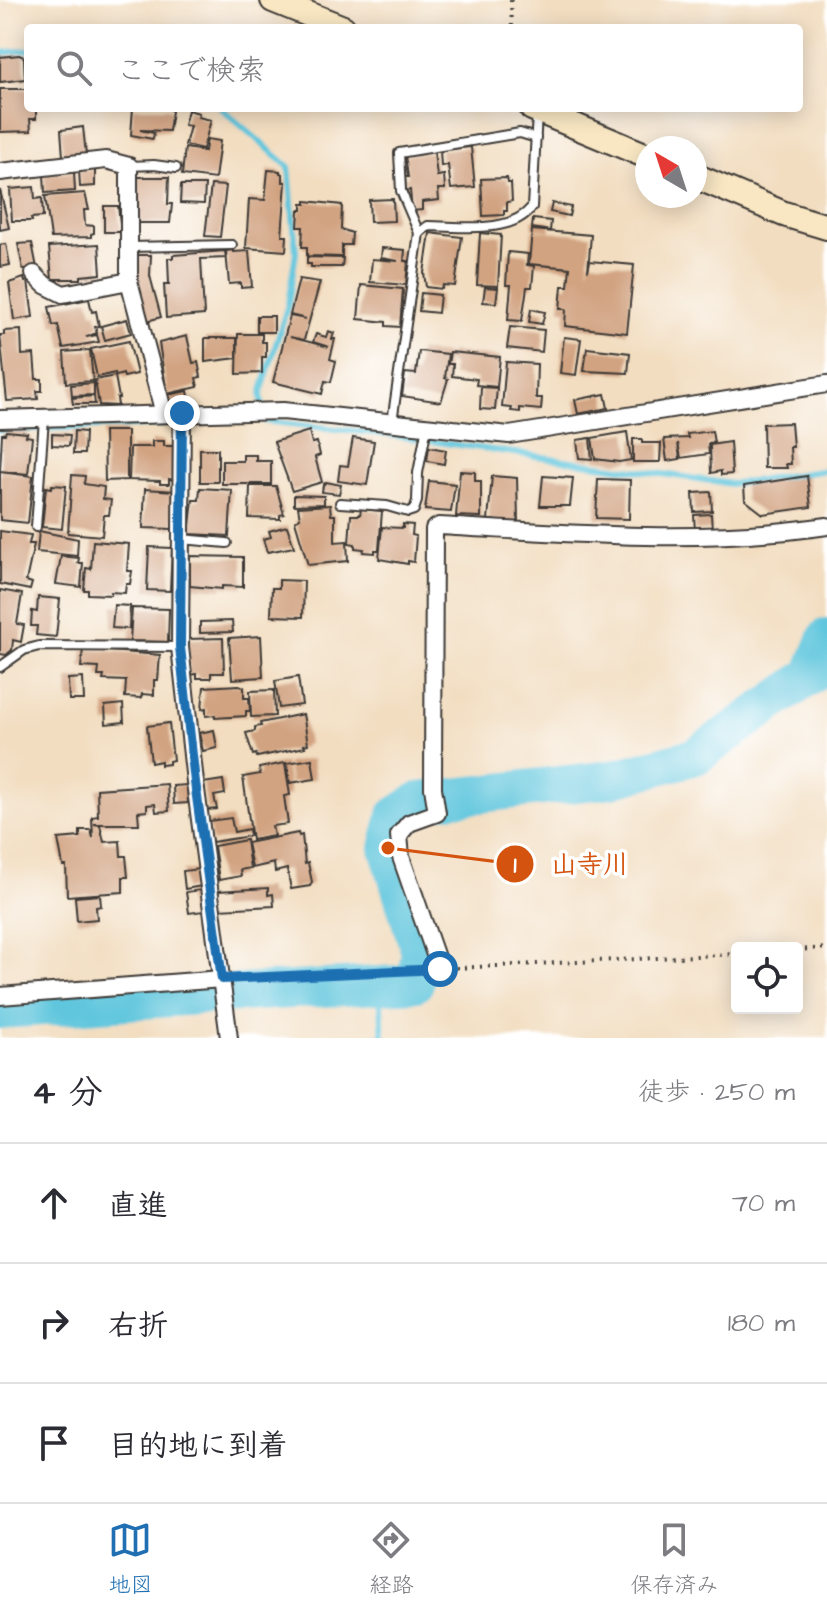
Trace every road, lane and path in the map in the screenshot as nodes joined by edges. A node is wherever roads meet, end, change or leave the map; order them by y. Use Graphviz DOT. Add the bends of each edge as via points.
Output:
graph roads {
  1 [pos="273,0"];
  2 [pos="511,0"];
  3 [pos="333,24"];
  4 [pos="512,24"];
  5 [pos="535,112"];
  6 [pos="542,112"];
  7 [pos="536,138"];
  8 [pos="635,151"];
  9 [pos="129,166"];
  10 [pos="176,168"];
  11 [pos="0,172"];
  12 [pos="707,181"];
  13 [pos="827,227"];
  14 [pos="419,233"];
  15 [pos="232,245"];
  16 [pos="128,247"];
  17 [pos="34,274"];
  18 [pos="129,281"];
  19 [pos="827,384"];
  20 [pos="182,413"];
  21 [pos="164,414"];
  22 [pos="0,419"];
  23 [pos="44,419"];
  24 [pos="392,423"];
  25 [pos="427,426"];
  26 [pos="340,503"];
  27 [pos="827,526"];
  28 [pos="36,527"];
  29 [pos="180,539"];
  30 [pos="227,543"];
  31 [pos="180,647"];
  32 [pos="0,667"];
  33 [pos="827,948"];
  34 [pos="803,950"];
  35 [pos="731,954"];
  36 [pos="440,969"];
  37 [pos="222,979"];
  38 [pos="0,996"];
  39 [pos="229,1038"];
  1 -- 3 [label="main road"];
  2 -- 4 [label="path"];
  5 -- 7 [label="lane"];
  6 -- 8 [label="main road"];
  7 -- 14 [label="lane" via="532,207 526,215 514,223 428,226"];
  7 -- 14 [label="lane" via="520,133 399,153 401,191"];
  9 -- 10 [label="lane"];
  9 -- 11 [label="street" via="106,160"];
  9 -- 16 [label="street"];
  12 -- 13 [label="main road"];
  14 -- 24 [label="lane"];
  15 -- 16 [label="lane"];
  16 -- 18 [label="street"];
  17 -- 18 [label="street" via="63,294"];
  18 -- 21 [label="street"];
  19 -- 25 [label="street" via="509,435"];
  20 -- 21 [label="street"];
  20 -- 24 [label="street" via="283,411"];
  20 -- 29 [label="street"];
  21 -- 23 [label="street"];
  22 -- 23 [label="street"];
  23 -- 28 [label="lane"];
  24 -- 25 [label="street"];
  25 -- 26 [label="lane" via="414,510"];
  27 -- 36 [label="street" via="708,538 434,529 437,813 409,823 399,835 401,857"];
  29 -- 30 [label="lane"];
  29 -- 31 [label="street"];
  31 -- 32 [label="lane" via="39,646"];
  31 -- 37 [label="street"];
  33 -- 34 [label="path"];
  35 -- 36 [label="path"];
  36 -- 37 [label="path"];
  37 -- 38 [label="street"];
  37 -- 39 [label="street"];
}
